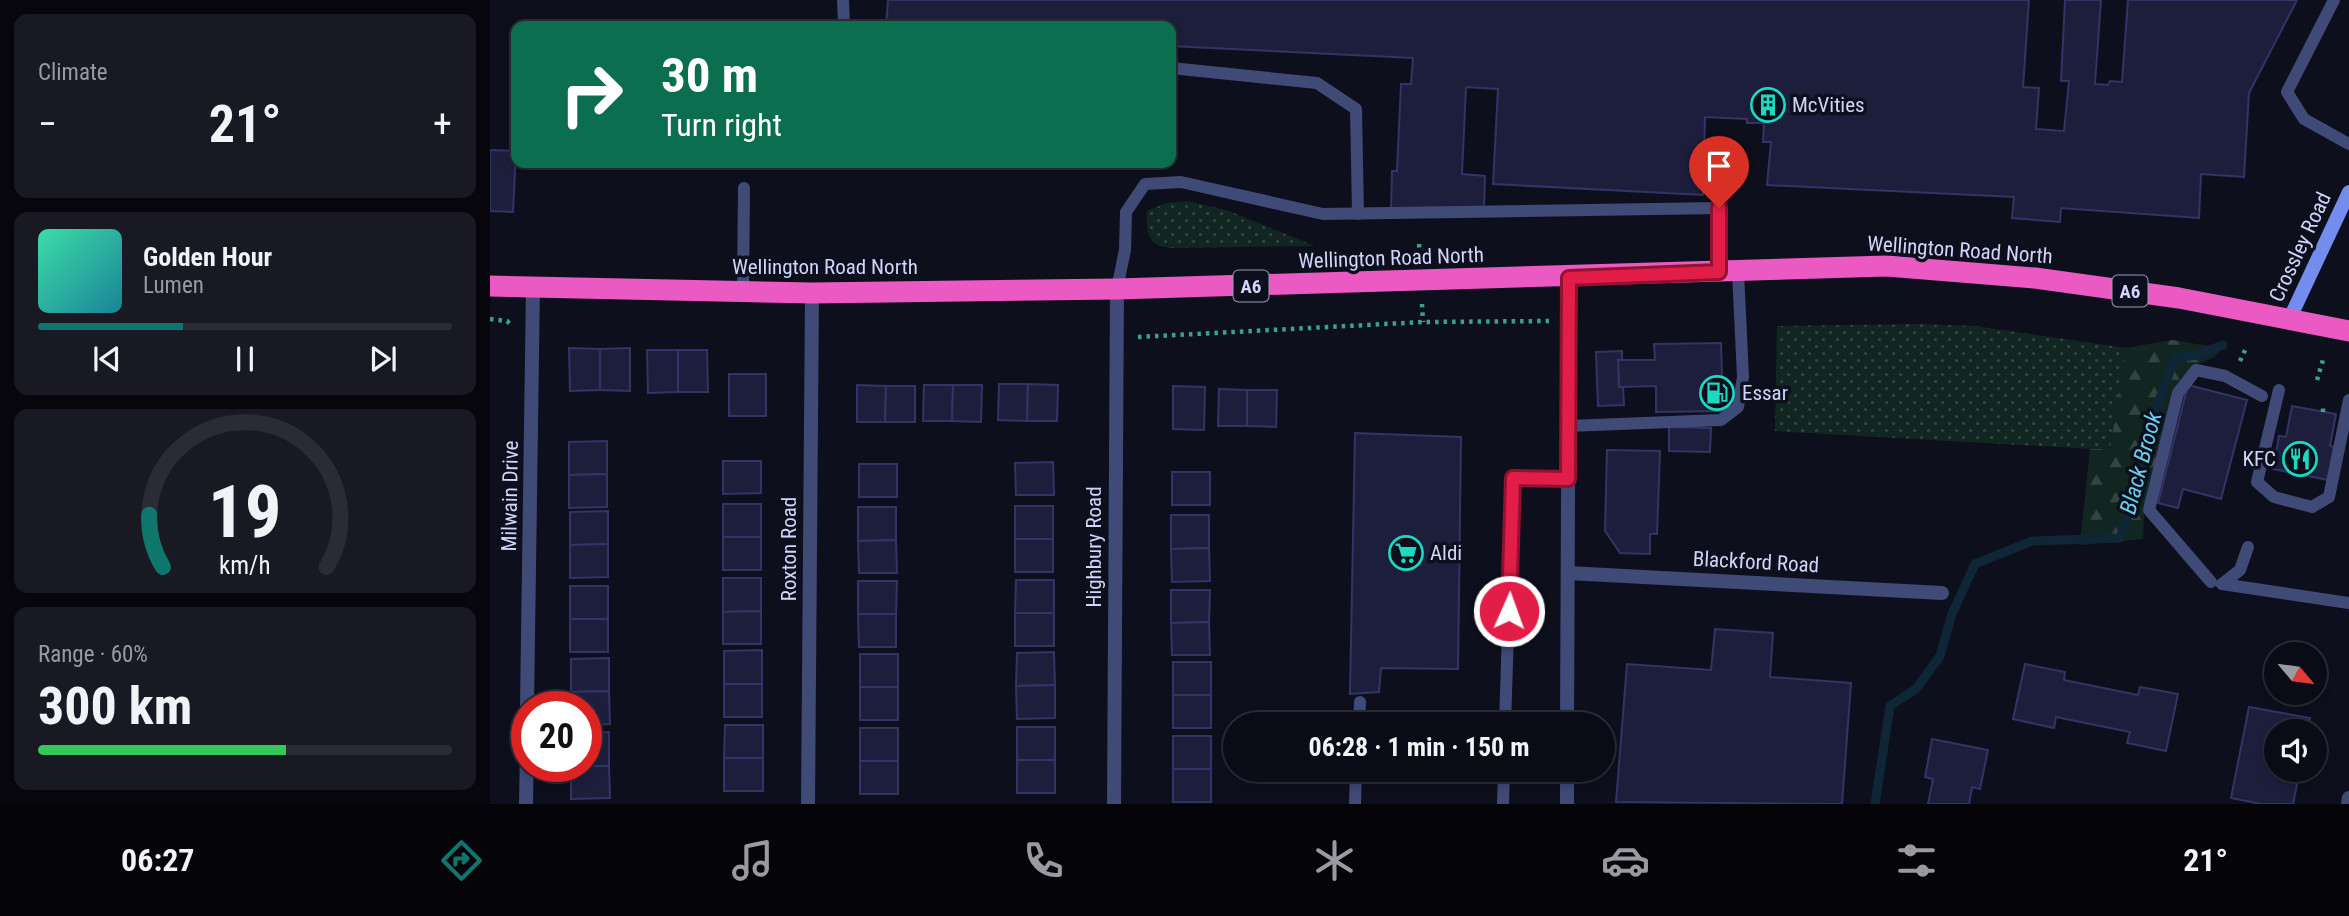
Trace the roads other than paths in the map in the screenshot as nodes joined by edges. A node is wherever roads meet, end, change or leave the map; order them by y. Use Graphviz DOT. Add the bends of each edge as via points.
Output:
graph roads {
  1 [pos="843,0"];
  2 [pos="2334,0"];
  3 [pos="844,21"];
  4 [pos="1176,69"];
  5 [pos="2349,144"];
  6 [pos="1718,171"];
  7 [pos="744,188"];
  8 [pos="2349,192"];
  9 [pos="1719,208"];
  10 [pos="1358,214"];
  11 [pos="1729,272"];
  12 [pos="1569,278"];
  13 [pos="490,286"];
  14 [pos="533,286"];
  15 [pos="1117,289"];
  16 [pos="743,292"];
  17 [pos="812,293"];
  18 [pos="2289,320"];
  19 [pos="2349,331"];
  20 [pos="2279,390"];
  21 [pos="2262,396"];
  22 [pos="2349,400"];
  23 [pos="1568,426"];
  24 [pos="1568,479"];
  25 [pos="2248,547"];
  26 [pos="1568,573"];
  27 [pos="2211,582"];
  28 [pos="1942,593"];
  29 [pos="2349,603"];
  30 [pos="527,691"];
  31 [pos="1360,702"];
  32 [pos="1360,712"];
  33 [pos="1505,712"];
  34 [pos="1567,712"];
  35 [pos="526,782"];
  36 [pos="1356,782"];
  37 [pos="1504,782"];
  38 [pos="1567,782"];
  39 [pos="2349,798"];
  40 [pos="526,804"];
  41 [pos="808,804"];
  42 [pos="1114,804"];
  43 [pos="1355,804"];
  44 [pos="1503,804"];
  45 [pos="1567,804"];
  46 [pos="2348,804"];
  1 -- 3 [label="lane"];
  2 -- 5 [label="lane" via="2287,92 2304,119"];
  4 -- 10 [label="lane" via="1317,83 1356,109"];
  6 -- 9 [label="lane"];
  7 -- 16 [label="lane"];
  8 -- 18 [label="street, Crossley Road"];
  9 -- 10 [label="lane"];
  9 -- 11 [label="lane"];
  10 -- 15 [label="lane" via="1323,214 1181,182 1145,184 1126,212"];
  11 -- 12 [label="highway, Wellington Road North / A6"];
  11 -- 18 [label="highway, Wellington Road North / A6" via="1888,266 2035,278 2179,298"];
  11 -- 23 [label="lane" via="1743,377 1738,407 1721,420"];
  12 -- 15 [label="highway, Wellington Road North / A6"];
  12 -- 23 [label="street"];
  13 -- 14 [label="highway, Wellington Road North / A6"];
  14 -- 16 [label="highway, Wellington Road North / A6"];
  14 -- 30 [label="street, Milwain Drive"];
  15 -- 17 [label="highway, Wellington Road North / A6"];
  15 -- 42 [label="street, Highbury Road"];
  16 -- 17 [label="highway, Wellington Road North / A6"];
  17 -- 41 [label="street, Roxton Road"];
  18 -- 19 [label="highway, A6"];
  20 -- 22 [label="lane" via="2257,482 2274,497 2312,507 2329,497"];
  21 -- 27 [label="lane" via="2225,376 2196,370 2178,393 2149,510"];
  23 -- 24 [label="street"];
  24 -- 26 [label="street"];
  24 -- 33 [label="lane" via="1513,478"];
  25 -- 29 [label="lane" via="2240,570 2222,584"];
  26 -- 28 [label="street, Blackford Road"];
  26 -- 34 [label="street"];
  31 -- 32 [label="lane"];
  35 -- 40 [label="street"];
  36 -- 43 [label="lane"];
  37 -- 44 [label="lane"];
  38 -- 45 [label="street"];
  39 -- 46 [label="street"];
}
